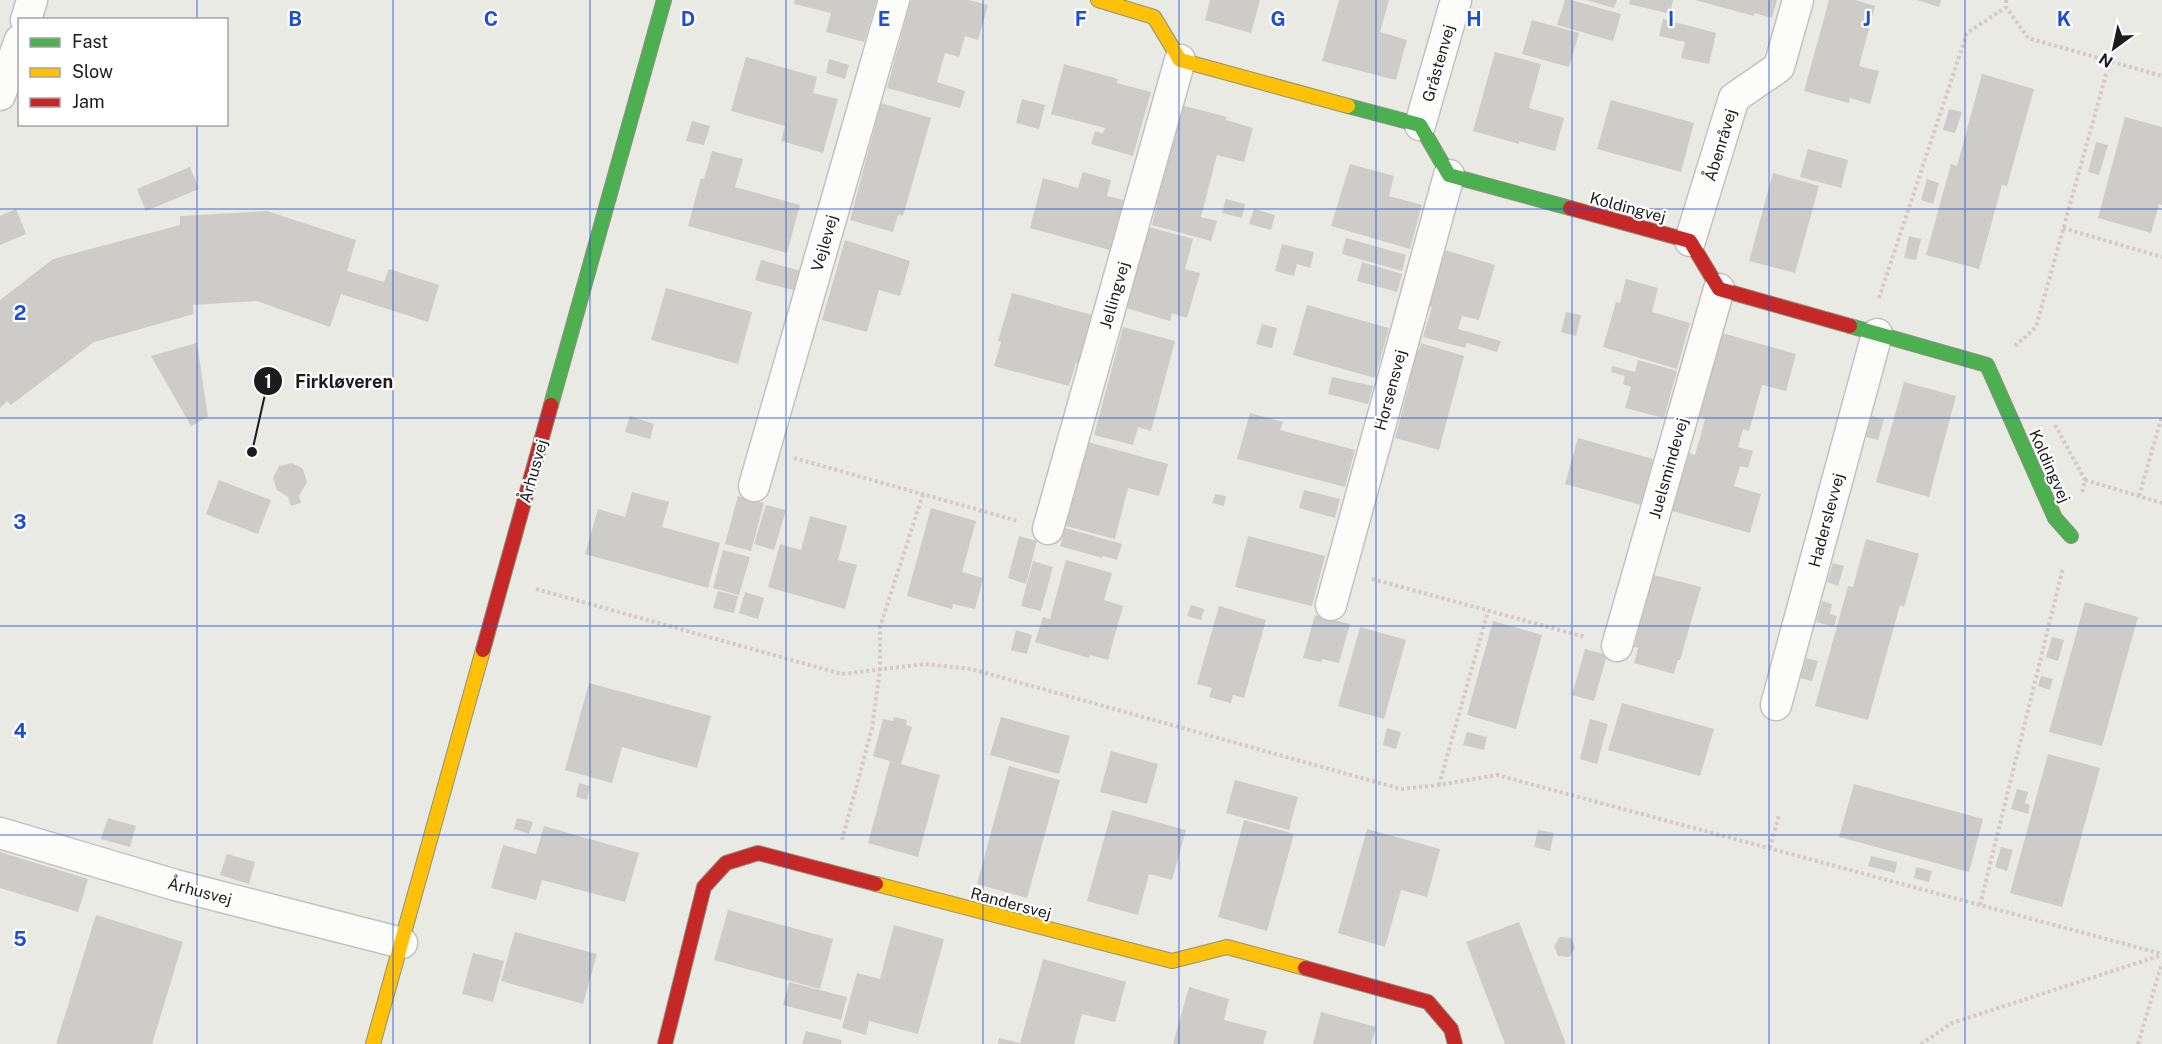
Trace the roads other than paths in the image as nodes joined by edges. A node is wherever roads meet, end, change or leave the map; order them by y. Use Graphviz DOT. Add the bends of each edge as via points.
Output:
graph roads {
  1 [pos="32,0"];
  2 [pos="664,0"];
  3 [pos="894,0"];
  4 [pos="1098,0"];
  5 [pos="1456,0"];
  6 [pos="1798,0"];
  7 [pos="1156,9"];
  8 [pos="27,18"];
  9 [pos="12,44"];
  10 [pos="1179,60"];
  11 [pos="0,95"];
  12 [pos="1420,125"];
  13 [pos="1449,175"];
  14 [pos="1690,241"];
  15 [pos="1719,289"];
  16 [pos="1873,333"];
  17 [pos="754,486"];
  18 [pos="1048,530"];
  19 [pos="2071,536"];
  20 [pos="1331,605"];
  21 [pos="1617,646"];
  22 [pos="1776,705"];
  23 [pos="0,832"];
  24 [pos="402,943"];
  25 [pos="373,1044"];
  26 [pos="665,1044"];
  27 [pos="1455,1044"];
  1 -- 8 [label="street"];
  2 -- 24 [label="street, Århusvej"];
  3 -- 17 [label="street, Vejlevej"];
  4 -- 7 [label="street"];
  5 -- 12 [label="street, Gråstenvej"];
  6 -- 14 [label="street, Åbenråvej" via="1779,67 1734,98"];
  7 -- 10 [label="street"];
  9 -- 11 [label="street"];
  10 -- 12 [label="street"];
  10 -- 18 [label="street, Jellingvej"];
  12 -- 13 [label="street"];
  13 -- 14 [label="street, Koldingvej"];
  13 -- 20 [label="street, Horsensvej"];
  14 -- 15 [label="street"];
  15 -- 16 [label="street, Koldingvej"];
  15 -- 21 [label="street, Juelsmindevej"];
  16 -- 19 [label="street, Koldingvej" via="1987,365 2055,518"];
  16 -- 22 [label="street, Haderslevvej"];
  23 -- 24 [label="street, Århusvej" via="175,885"];
  24 -- 25 [label="street, Århusvej"];
  26 -- 27 [label="street, Randersvej" via="704,887 719,867 733,858 758,853 1165,960 1227,947 1261,956 1428,1002 1451,1029"];
}
